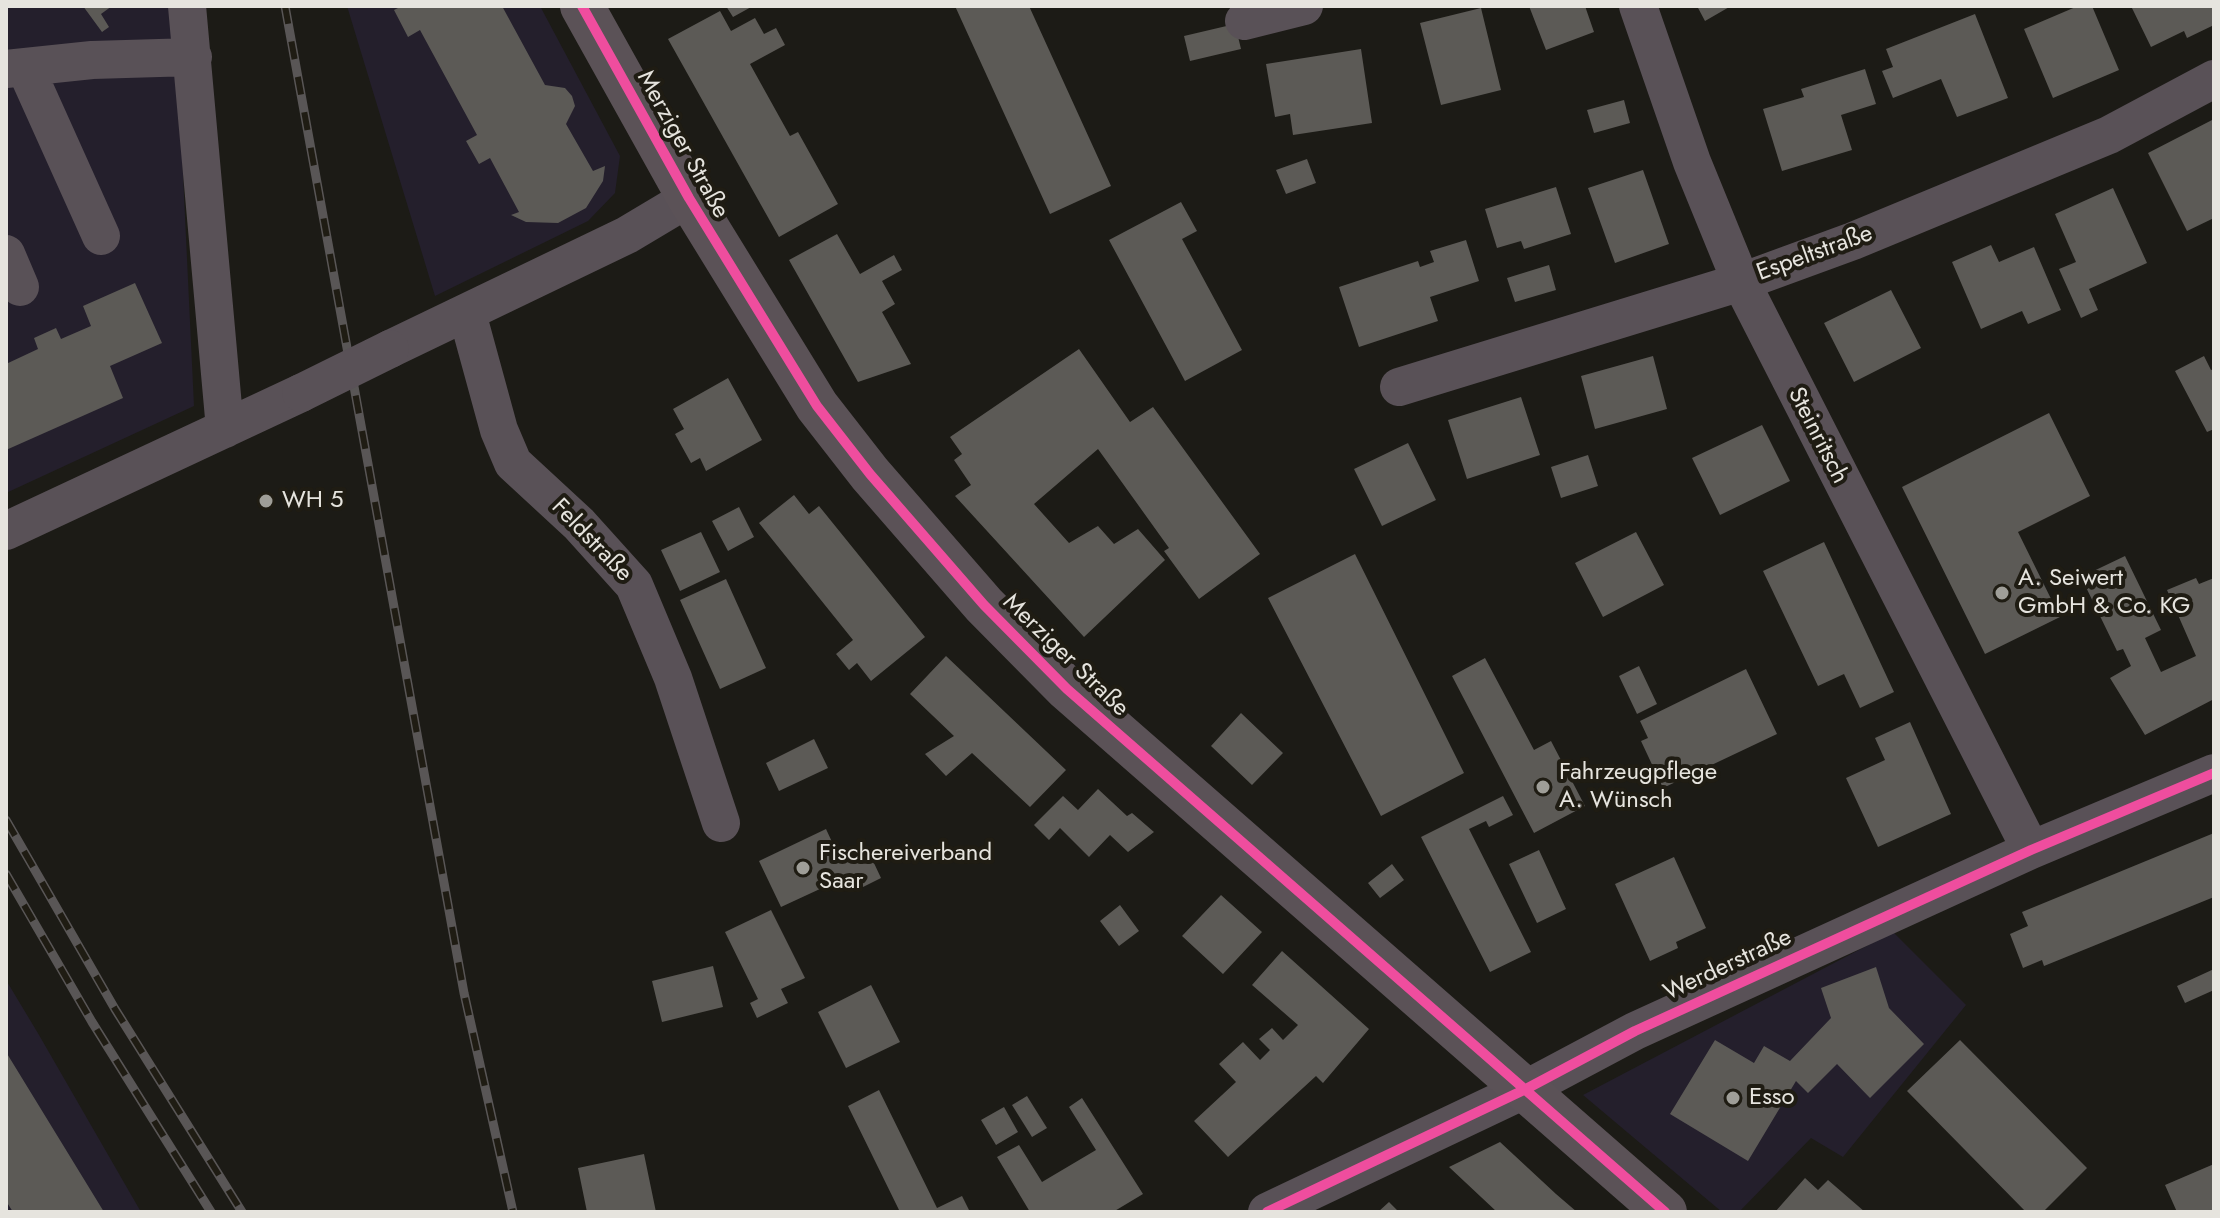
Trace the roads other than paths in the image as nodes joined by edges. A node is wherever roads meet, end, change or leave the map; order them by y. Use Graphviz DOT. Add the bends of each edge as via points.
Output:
graph roads {
  1 [pos="187,6"];
  2 [pos="582,6"];
  3 [pos="1304,6"];
  4 [pos="1638,6"];
  5 [pos="1244,21"];
  6 [pos="193,57"];
  7 [pos="15,68"];
  8 [pos="2214,79"];
  9 [pos="689,198"];
  10 [pos="101,236"];
  11 [pos="1741,282"];
  12 [pos="467,313"];
  13 [pos="1399,387"];
  14 [pos="225,429"];
  15 [pos="6,531"];
  16 [pos="2214,773"];
  17 [pos="721,823"];
  18 [pos="2031,850"];
  19 [pos="1526,1089"];
  20 [pos="1280,1209"];
  21 [pos="1665,1212"];
  1 -- 6 [label="street"];
  2 -- 9 [label="main road, Merziger Straße"];
  3 -- 5 [label="street"];
  4 -- 11 [label="street, Steinritsch"];
  6 -- 7 [label="street"];
  6 -- 14 [label="street"];
  7 -- 10 [label="street"];
  8 -- 11 [label="street, Espeltstraße" via="2109,135 1989,188"];
  9 -- 12 [label="street" via="627,235"];
  9 -- 19 [label="main road, Merziger Straße" via="817,406 984,605 1067,689"];
  11 -- 13 [label="street, Espeltstraße"];
  11 -- 18 [label="street, Steinritsch"];
  12 -- 14 [label="street, bridge"];
  12 -- 17 [label="street, Feldstraße" via="513,463 634,585 673,678"];
  14 -- 15 [label="street"];
  16 -- 18 [label="street, Werderstraße"];
  18 -- 19 [label="street, Werderstraße" via="1635,1031"];
  19 -- 20 [label="street, Werderstraße"];
  19 -- 21 [label="main road, Merziger Straße"];
}
